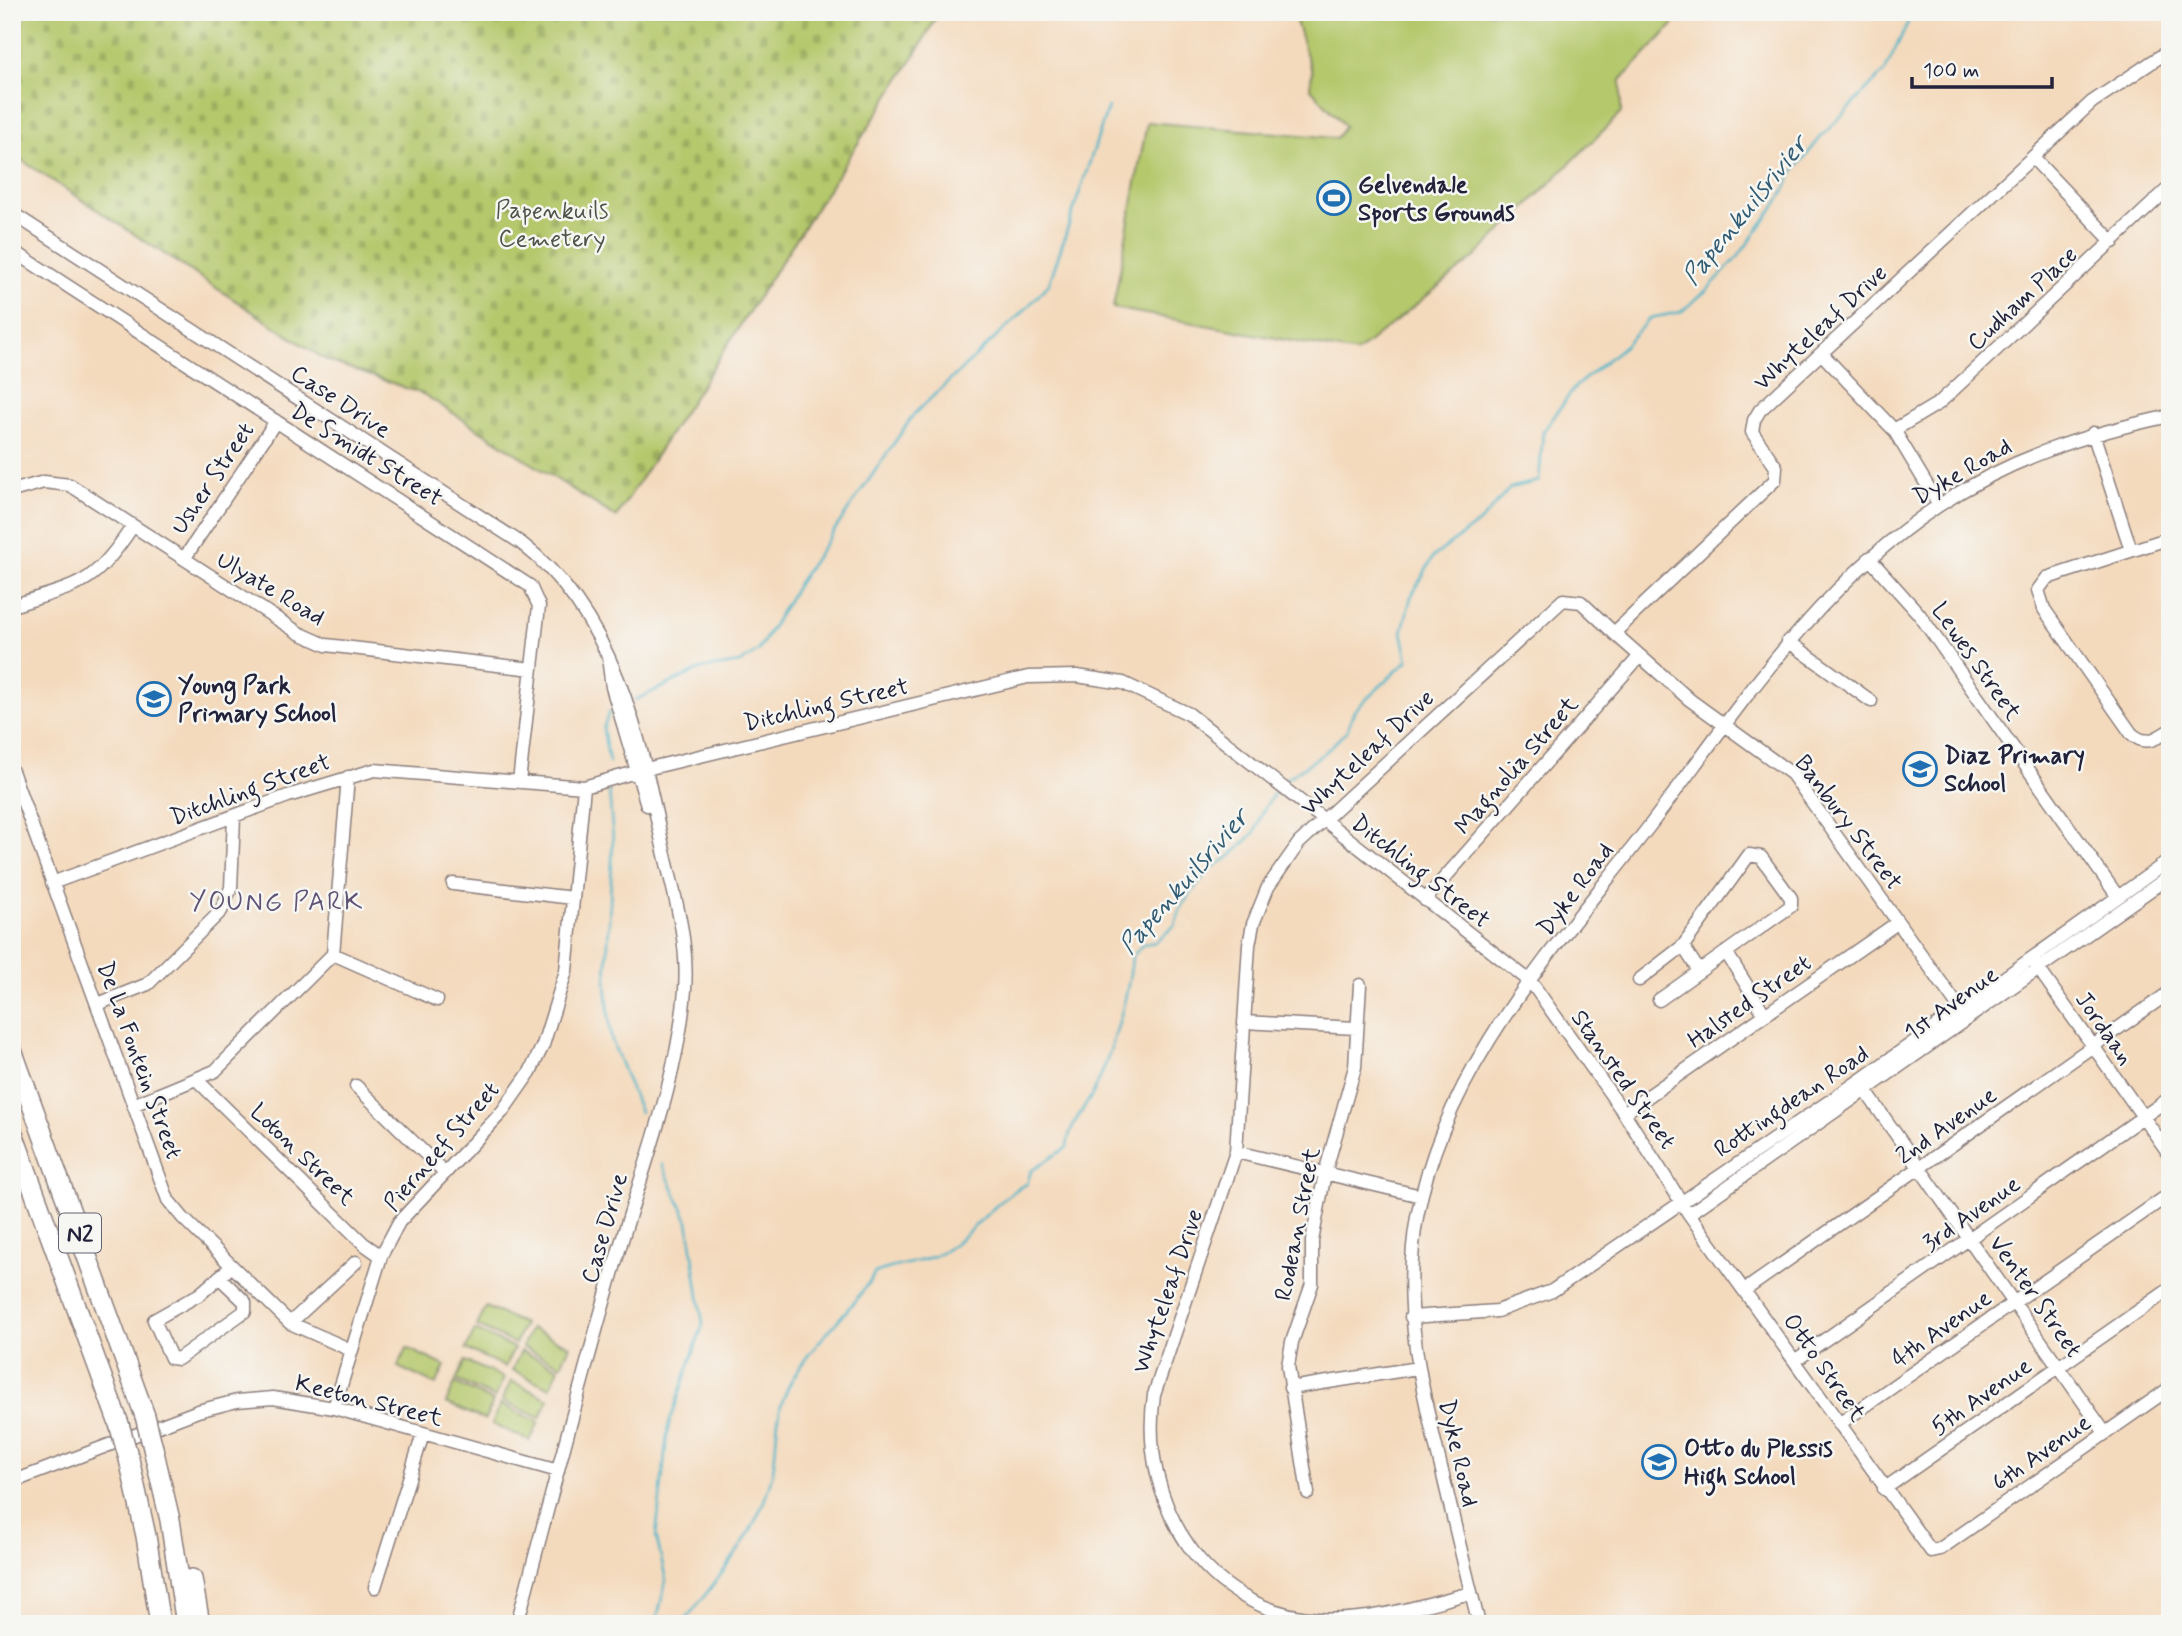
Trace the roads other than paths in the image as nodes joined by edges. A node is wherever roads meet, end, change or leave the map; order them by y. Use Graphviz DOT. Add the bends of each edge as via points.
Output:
graph roads {
  1 [pos="2170,50"];
  2 [pos="2033,158"];
  3 [pos="2170,187"];
  4 [pos="12,213"];
  5 [pos="2113,242"];
  6 [pos="12,250"];
  7 [pos="1822,354"];
  8 [pos="2170,416"];
  9 [pos="276,421"];
  10 [pos="1894,430"];
  11 [pos="2093,433"];
  12 [pos="12,491"];
  13 [pos="1939,505"];
  14 [pos="132,527"];
  15 [pos="2170,538"];
  16 [pos="2131,550"];
  17 [pos="1869,558"];
  18 [pos="184,559"];
  19 [pos="12,606"];
  20 [pos="1614,633"];
  21 [pos="1788,641"];
  22 [pos="1639,657"];
  23 [pos="532,668"];
  24 [pos="1871,701"];
  25 [pos="1726,725"];
  26 [pos="2170,730"];
  27 [pos="641,770"];
  28 [pos="12,771"];
  29 [pos="348,777"];
  30 [pos="519,782"];
  31 [pos="584,787"];
  32 [pos="234,817"];
  33 [pos="1323,821"];
  34 [pos="2170,860"];
  35 [pos="2170,876"];
  36 [pos="52,883"];
  37 [pos="453,884"];
  38 [pos="2118,897"];
  39 [pos="573,898"];
  40 [pos="1425,900"];
  41 [pos="1897,923"];
  42 [pos="1683,946"];
  43 [pos="1726,952"];
  44 [pos="333,954"];
  45 [pos="2034,963"];
  46 [pos="1699,971"];
  47 [pos="1639,980"];
  48 [pos="1531,982"];
  49 [pos="1360,985"];
  50 [pos="2170,992"];
  51 [pos="437,1000"];
  52 [pos="1659,1000"];
  53 [pos="98,1004"];
  54 [pos="1959,1009"];
  55 [pos="1765,1015"];
  56 [pos="1244,1022"];
  57 [pos="1356,1028"];
  58 [pos="2092,1046"];
  59 [pos="12,1051"];
  60 [pos="197,1080"];
  61 [pos="356,1086"];
  62 [pos="1862,1086"];
  63 [pos="2170,1098"];
  64 [pos="133,1105"];
  65 [pos="1624,1113"];
  66 [pos="2143,1117"];
  67 [pos="12,1131"];
  68 [pos="1236,1152"];
  69 [pos="2170,1155"];
  70 [pos="1921,1169"];
  71 [pos="444,1172"];
  72 [pos="1325,1174"];
  73 [pos="2170,1194"];
  74 [pos="1421,1196"];
  75 [pos="1682,1201"];
  76 [pos="1689,1214"];
  77 [pos="1970,1239"];
  78 [pos="381,1256"];
  79 [pos="356,1262"];
  80 [pos="232,1266"];
  81 [pos="219,1277"];
  82 [pos="2170,1289"];
  83 [pos="1745,1290"];
  84 [pos="2014,1303"];
  85 [pos="1411,1317"];
  86 [pos="290,1323"];
  87 [pos="351,1350"];
  88 [pos="1796,1360"];
  89 [pos="2059,1367"];
  90 [pos="1418,1368"];
  91 [pos="1290,1388"];
  92 [pos="2170,1388"];
  93 [pos="334,1408"];
  94 [pos="1839,1424"];
  95 [pos="2105,1433"];
  96 [pos="423,1434"];
  97 [pos="155,1456"];
  98 [pos="125,1459"];
  99 [pos="558,1471"];
  100 [pos="12,1482"];
  101 [pos="1884,1489"];
  102 [pos="1308,1493"];
  103 [pos="1936,1552"];
  104 [pos="375,1587"];
  105 [pos="1471,1594"];
  106 [pos="150,1624"];
  107 [pos="160,1624"];
  108 [pos="186,1624"];
  109 [pos="200,1624"];
  110 [pos="517,1624"];
  111 [pos="1479,1624"];
  1 -- 2 [label="street, Whyteleaf Drive" via="2092,102"];
  2 -- 5 [label="street"];
  2 -- 7 [label="street, Whyteleaf Drive"];
  3 -- 5 [label="street, Cudham Place"];
  4 -- 27 [label="street, Case Drive" via="521,543 550,567 578,600 609,661 612,687"];
  5 -- 10 [label="street, Cudham Place" via="1939,403"];
  6 -- 9 [label="street, De Smidt Street"];
  7 -- 10 [label="street"];
  7 -- 20 [label="street, Whyteleaf Drive" via="1760,410 1754,421 1753,436 1776,467 1771,484"];
  8 -- 11 [label="street, Dyke Road"];
  9 -- 18 [label="street, Usher Street"];
  9 -- 23 [label="street, De Smidt Street" via="523,579 539,606"];
  10 -- 13 [label="street"];
  11 -- 13 [label="street, Dyke Road" via="2028,458"];
  11 -- 16 [label="street"];
  12 -- 14 [label="street, Ulyate Road" via="44,482 70,485"];
  13 -- 17 [label="street, Dyke Road"];
  14 -- 18 [label="street, Ulyate Road"];
  14 -- 19 [label="street" via="91,578"];
  15 -- 16 [label="street"];
  16 -- 26 [label="street" via="2047,578 2039,586 2040,601 2136,738 2151,741"];
  17 -- 21 [label="street, Dyke Road"];
  17 -- 38 [label="street, Lewes Street" via="1919,614"];
  18 -- 23 [label="street, Ulyate Road" via="299,633 327,645"];
  20 -- 22 [label="street, Banbury Street"];
  20 -- 33 [label="street, Whyteleaf Drive" via="1581,602 1563,600"];
  21 -- 24 [label="street"];
  21 -- 25 [label="street, Dyke Road"];
  22 -- 25 [label="street, Banbury Street"];
  22 -- 40 [label="street, Magnolia Street"];
  23 -- 30 [label="street, De Smidt Street"];
  25 -- 41 [label="street, Banbury Street" via="1800,784"];
  25 -- 48 [label="street, Dyke Road"];
  27 -- 31 [label="street, Ditchling Street"];
  27 -- 33 [label="street, Ditchling Street" via="1028,677 1077,676 1123,684 1169,703 1208,728"];
  27 -- 99 [label="street, Case Drive" via="653,827 662,840 678,899 685,990 679,1033"];
  28 -- 36 [label="street, De La Fontein Street"];
  29 -- 30 [label="street, Ditchling Street" via="374,770"];
  29 -- 32 [label="street, Ditchling Street"];
  29 -- 44 [label="street"];
  30 -- 31 [label="street, Ditchling Street"];
  31 -- 39 [label="street, Pierneef Street"];
  32 -- 36 [label="street, Ditchling Street"];
  32 -- 53 [label="street" via="230,888 221,911 148,984"];
  33 -- 40 [label="street, Ditchling Street"];
  33 -- 56 [label="street, Whyteleaf Drive" via="1277,871 1260,906 1249,945"];
  34 -- 38 [label="street, Rottingdean Road"];
  35 -- 45 [label="street, 1st Avenue"];
  36 -- 53 [label="street, De La Fontein Street"];
  37 -- 39 [label="street"];
  38 -- 45 [label="street, Rottingdean Road"];
  39 -- 71 [label="street, Pierneef Street" via="566,971 543,1045 513,1098"];
  40 -- 48 [label="street, Ditchling Street"];
  41 -- 54 [label="street, Banbury Street"];
  41 -- 55 [label="street, Halsted Street"];
  42 -- 43 [label="street" via="1747,858 1755,854 1793,904"];
  42 -- 46 [label="street"];
  42 -- 47 [label="street"];
  43 -- 46 [label="street"];
  43 -- 55 [label="street"];
  44 -- 51 [label="street"];
  44 -- 60 [label="street" via="218,1068"];
  45 -- 54 [label="street, Rottingdean Road"];
  45 -- 58 [label="street, Jordaan"];
  45 -- 62 [label="street, 1st Avenue"];
  46 -- 52 [label="street"];
  48 -- 65 [label="street, Stansted Street"];
  48 -- 74 [label="street, Dyke Road" via="1464,1083 1436,1144"];
  49 -- 57 [label="street, Rodean Street"];
  50 -- 58 [label="street, 2nd Avenue"];
  53 -- 64 [label="street, De La Fontein Street"];
  54 -- 62 [label="street, Rottingdean Road"];
  55 -- 65 [label="street, Halsted Street"];
  56 -- 57 [label="street"];
  56 -- 68 [label="street, Whyteleaf Drive"];
  57 -- 72 [label="street, Rodean Street" via="1355,1067"];
  58 -- 66 [label="street, Jordaan"];
  58 -- 70 [label="street, 2nd Avenue"];
  59 -- 97 [label="highway, N2, bridge" via="145,1416"];
  60 -- 64 [label="street"];
  60 -- 78 [label="street, Loton Street"];
  61 -- 71 [label="street"];
  62 -- 70 [label="street, Venter Street"];
  62 -- 75 [label="street, Rottingdean Road"];
  62 -- 76 [label="street, 1st Avenue"];
  63 -- 66 [label="street, 3rd Avenue"];
  64 -- 80 [label="street, De La Fontein Street" via="171,1205"];
  65 -- 75 [label="street, Stansted Street"];
  66 -- 69 [label="street, Jordaan"];
  66 -- 77 [label="street, 3rd Avenue"];
  67 -- 98 [label="highway, N2, bridge"];
  68 -- 72 [label="street"];
  68 -- 105 [label="street, Whyteleaf Drive" via="1154,1395 1152,1456 1160,1494 1176,1528 1223,1583 1244,1598 1283,1613 1360,1619"];
  70 -- 77 [label="street, Venter Street"];
  70 -- 83 [label="street, 2nd Avenue"];
  71 -- 78 [label="street, Pierneef Street" via="403,1216"];
  72 -- 74 [label="street"];
  72 -- 91 [label="street, Rodean Street" via="1313,1231 1312,1284 1289,1354"];
  73 -- 84 [label="street, 4th Avenue"];
  74 -- 85 [label="street, Dyke Road" via="1412,1253"];
  75 -- 76 [label="street, Otto Street"];
  75 -- 85 [label="street, Rottingdean Road" via="1564,1284 1530,1301 1497,1311"];
  76 -- 83 [label="street, Otto Street"];
  77 -- 84 [label="street, Venter Street"];
  77 -- 88 [label="street, 3rd Avenue"];
  78 -- 87 [label="street, Pierneef Street"];
  79 -- 86 [label="street"];
  80 -- 81 [label="street"];
  80 -- 86 [label="street, De La Fontein Street"];
  81 -- 81 [label="street" via="196,1297 154,1320 171,1358 181,1357 245,1311 245,1302"];
  82 -- 89 [label="street, 5th Avenue"];
  83 -- 88 [label="street, Otto Street"];
  84 -- 89 [label="street, Venter Street"];
  84 -- 94 [label="street, 4th Avenue"];
  85 -- 90 [label="street, Dyke Road"];
  86 -- 87 [label="street, De La Fontein Street"];
  87 -- 93 [label="street, Pierneef Street"];
  88 -- 94 [label="street, Otto Street"];
  89 -- 95 [label="street, Venter Street"];
  89 -- 101 [label="street, 5th Avenue"];
  90 -- 91 [label="street"];
  90 -- 105 [label="street, Dyke Road"];
  91 -- 102 [label="street, Rodean Street"];
  92 -- 95 [label="street, 6th Avenue"];
  93 -- 96 [label="street, Keeton Street"];
  93 -- 100 [label="street, Keeton Street" via="273,1398 237,1401 198,1411"];
  94 -- 101 [label="street, Otto Street"];
  95 -- 103 [label="street, 6th Avenue"];
  96 -- 99 [label="street, Keeton Street"];
  96 -- 104 [label="street"];
  97 -- 108 [label="highway, N2"];
  97 -- 109 [label="highway" via="180,1532"];
  98 -- 106 [label="highway"];
  98 -- 107 [label="highway, N2" via="146,1536"];
  99 -- 110 [label="street, Case Drive"];
  101 -- 103 [label="street, Otto Street" via="1928,1550"];
  105 -- 111 [label="street, Dyke Road"];
}
